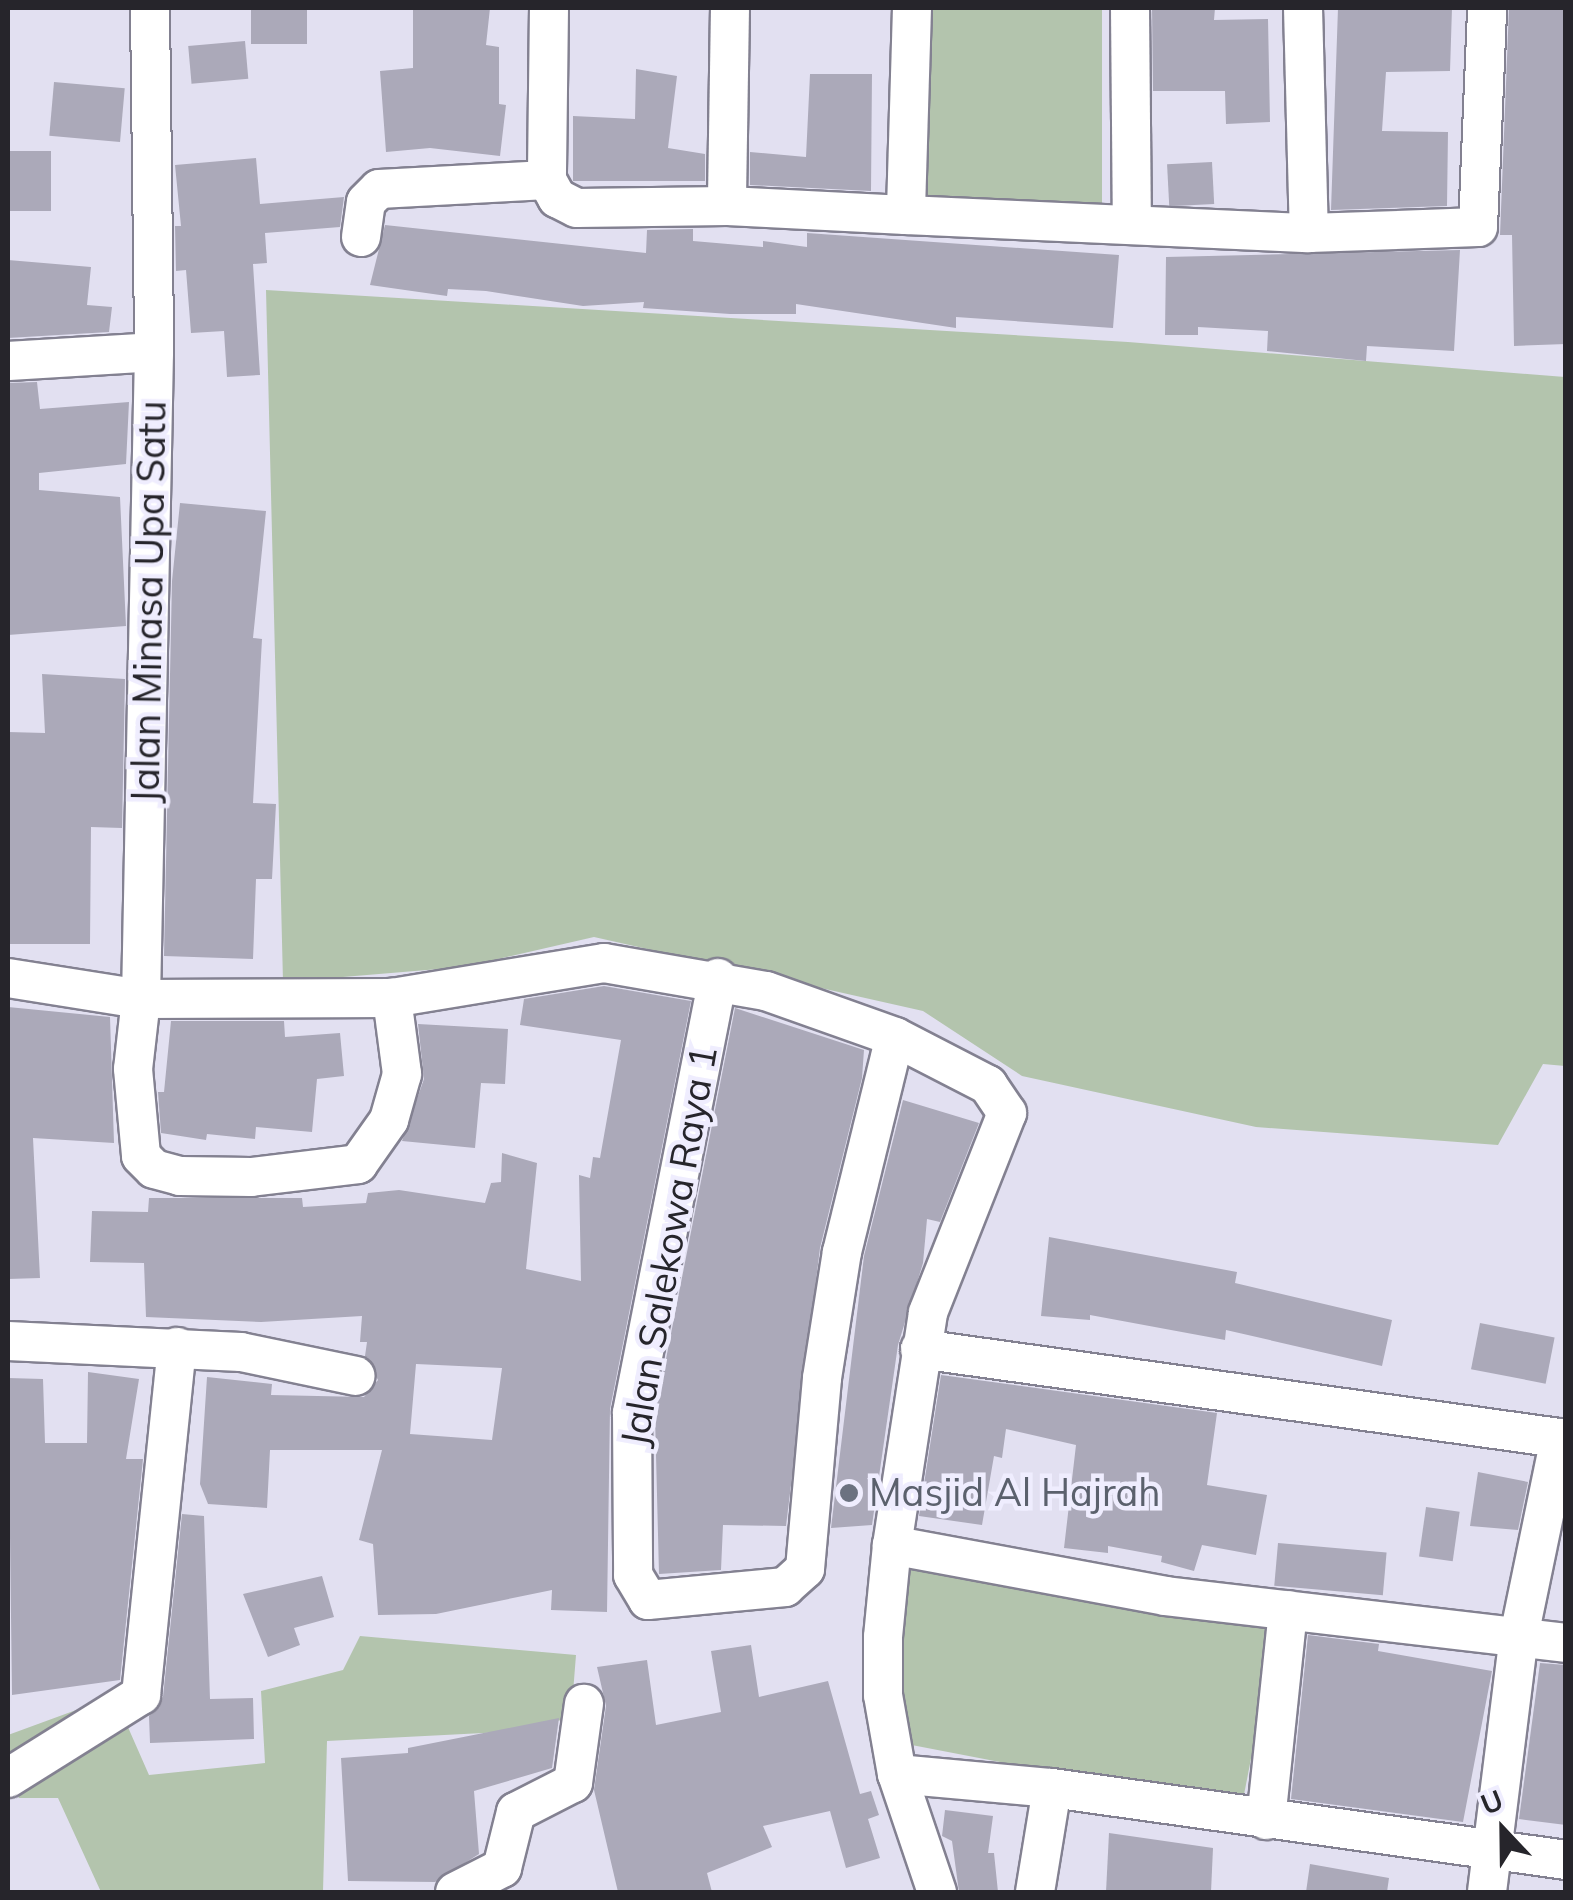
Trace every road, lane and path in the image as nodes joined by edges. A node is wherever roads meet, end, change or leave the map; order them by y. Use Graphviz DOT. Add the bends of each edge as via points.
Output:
graph roads {
  1 [pos="150,8"];
  2 [pos="549,8"];
  3 [pos="730,8"];
  4 [pos="912,8"];
  5 [pos="1130,8"];
  6 [pos="1302,8"];
  7 [pos="1487,8"];
  8 [pos="547,180"];
  9 [pos="727,206"];
  10 [pos="906,215"];
  11 [pos="1132,223"];
  12 [pos="1309,232"];
  13 [pos="361,238"];
  14 [pos="154,352"];
  15 [pos="8,362"];
  16 [pos="8,978"];
  17 [pos="718,978"];
  18 [pos="392,998"];
  19 [pos="141,1000"];
  20 [pos="895,1036"];
  21 [pos="8,1341"];
  22 [pos="178,1347"];
  23 [pos="920,1349"];
  24 [pos="356,1376"];
  25 [pos="1563,1438"];
  26 [pos="892,1545"];
  27 [pos="1288,1610"];
  28 [pos="1519,1636"];
  29 [pos="1566,1643"];
  30 [pos="584,1704"];
  31 [pos="897,1774"];
  32 [pos="8,1778"];
  33 [pos="1052,1788"];
  34 [pos="1266,1820"];
  35 [pos="1494,1850"];
  36 [pos="1566,1860"];
  37 [pos="455,1892"];
  38 [pos="937,1892"];
  39 [pos="1035,1892"];
  40 [pos="1488,1892"];
  1 -- 14 [label="street"];
  2 -- 8 [label="street"];
  3 -- 9 [label="street"];
  4 -- 10 [label="street"];
  5 -- 11 [label="street"];
  6 -- 12 [label="street"];
  7 -- 12 [label="street" via="1478,227"];
  8 -- 9 [label="street" via="557,198 577,208"];
  8 -- 13 [label="street" via="379,188 366,202"];
  9 -- 10 [label="street"];
  10 -- 11 [label="street"];
  11 -- 12 [label="street"];
  14 -- 15 [label="street, Jalan Minasa Upa Satu"];
  14 -- 19 [label="street, Jalan Minasa Upa Satu"];
  16 -- 19 [label="street"];
  17 -- 18 [label="street" via="569,964"];
  17 -- 20 [label="street"];
  17 -- 20 [label="street, Jalan Salekowa Raya 1" via="632,1413 633,1575 637,1592 661,1601 785,1587 805,1569 822,1378 842,1252"];
  18 -- 19 [label="street"];
  18 -- 19 [label="street, Jalan Minasa Upa Satu" via="402,1074 373,1152 358,1164 250,1178 180,1176 154,1169 141,1156 133,1069"];
  20 -- 23 [label="street" via="988,1085 1007,1114"];
  21 -- 22 [label="street"];
  22 -- 24 [label="street" via="240,1352"];
  22 -- 32 [label="street" via="142,1696"];
  23 -- 25 [label="street"];
  23 -- 26 [label="street"];
  25 -- 28 [label="street"];
  26 -- 27 [label="street" via="1166,1596"];
  26 -- 31 [label="street" via="883,1694"];
  27 -- 28 [label="street"];
  27 -- 34 [label="street"];
  28 -- 29 [label="street"];
  28 -- 35 [label="street"];
  30 -- 37 [label="street" via="573,1783 516,1812 502,1868"];
  31 -- 33 [label="street"];
  31 -- 38 [label="street"];
  33 -- 34 [label="street"];
  33 -- 39 [label="street"];
  34 -- 35 [label="street"];
  35 -- 36 [label="street"];
  35 -- 40 [label="street"];
}
